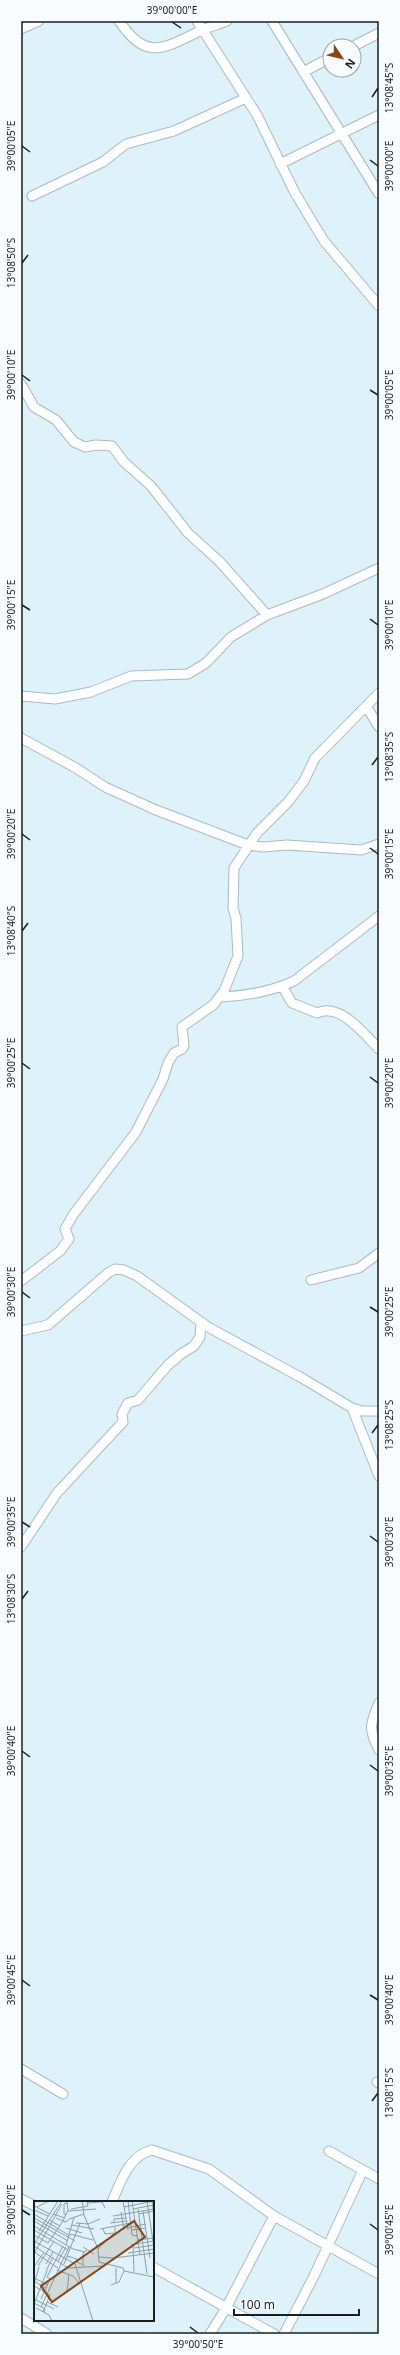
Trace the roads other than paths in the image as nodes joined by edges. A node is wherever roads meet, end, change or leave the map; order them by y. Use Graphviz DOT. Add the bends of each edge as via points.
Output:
graph roads {
  1 [pos="39,21"];
  2 [pos="119,21"];
  3 [pos="197,21"];
  4 [pos="227,21"];
  5 [pos="272,21"];
  6 [pos="21,29"];
  7 [pos="202,30"];
  8 [pos="379,33"];
  9 [pos="362,42"];
  10 [pos="322,62"];
  11 [pos="303,72"];
  12 [pos="246,98"];
  13 [pos="379,115"];
  14 [pos="342,134"];
  15 [pos="280,164"];
  16 [pos="378,191"];
  17 [pos="32,196"];
  18 [pos="379,306"];
  19 [pos="21,384"];
  20 [pos="379,568"];
  21 [pos="267,615"];
  22 [pos="379,693"];
  23 [pos="21,696"];
  24 [pos="366,706"];
  25 [pos="379,728"];
  26 [pos="21,738"];
  27 [pos="379,844"];
  28 [pos="248,845"];
  29 [pos="379,916"];
  30 [pos="282,986"];
  31 [pos="220,997"];
  32 [pos="379,1049"];
  33 [pos="379,1253"];
  34 [pos="311,1280"];
  35 [pos="21,1281"];
  36 [pos="201,1323"];
  37 [pos="21,1331"];
  38 [pos="352,1408"];
  39 [pos="379,1411"];
  40 [pos="379,1476"];
  41 [pos="21,1547"];
  42 [pos="379,1703"];
  43 [pos="379,1750"];
  44 [pos="21,2069"];
  45 [pos="63,2094"];
  46 [pos="329,2151"];
  47 [pos="363,2170"];
  48 [pos="379,2179"];
  49 [pos="21,2200"];
  50 [pos="112,2201"];
  51 [pos="34,2206"];
  52 [pos="274,2216"];
  53 [pos="328,2247"];
  54 [pos="154,2268"];
  55 [pos="379,2274"];
  56 [pos="226,2308"];
  57 [pos="21,2318"];
  58 [pos="47,2334"];
  59 [pos="210,2334"];
  60 [pos="274,2334"];
  61 [pos="284,2334"];
  1 -- 6 [label="street"];
  2 -- 7 [label="street" via="138,43 151,49 167,47"];
  3 -- 7 [label="street"];
  4 -- 7 [label="street"];
  5 -- 11 [label="street"];
  7 -- 12 [label="street"];
  8 -- 9 [label="street"];
  10 -- 11 [label="street"];
  11 -- 14 [label="street"];
  12 -- 15 [label="street"];
  12 -- 17 [label="street" via="174,131 126,144 103,162"];
  13 -- 14 [label="street"];
  14 -- 15 [label="street"];
  14 -- 16 [label="street"];
  15 -- 18 [label="street" via="324,241"];
  19 -- 21 [label="street" via="34,407 56,420 74,442 85,447 96,444 112,446 124,462 151,486 188,533 219,561"];
  20 -- 21 [label="street" via="323,594"];
  21 -- 23 [label="street" via="232,637 206,663 188,674 131,676 91,692 55,699"];
  22 -- 24 [label="street"];
  24 -- 25 [label="street"];
  24 -- 28 [label="street" via="315,758 304,781 288,802"];
  26 -- 28 [label="street" via="105,787 156,810"];
  27 -- 28 [label="street" via="361,850"];
  28 -- 31 [label="street" via="234,868 232,888 238,956"];
  29 -- 30 [label="street" via="294,981"];
  30 -- 31 [label="street" via="247,996"];
  30 -- 32 [label="street" via="292,1003 317,1013 324,1010 334,1011 357,1026"];
  31 -- 35 [label="street" via="182,1028 184,1046 174,1052 136,1132 73,1215 65,1229 69,1239 60,1251"];
  33 -- 34 [label="street" via="359,1268"];
  36 -- 37 [label="street" via="137,1276 115,1269 48,1325"];
  36 -- 38 [label="street"];
  36 -- 41 [label="street" via="200,1337 194,1346 168,1365 138,1400 128,1403 122,1414 123,1422 57,1493"];
  38 -- 39 [label="street"];
  38 -- 40 [label="street"];
  42 -- 43 [label="street" via="370,1722 371,1735"];
  44 -- 45 [label="street"];
  46 -- 47 [label="street"];
  47 -- 48 [label="street"];
  47 -- 53 [label="street"];
  49 -- 51 [label="street"];
  50 -- 52 [label="street" via="137,2157 152,2150 209,2169"];
  52 -- 53 [label="street"];
  52 -- 56 [label="street"];
  53 -- 55 [label="street"];
  53 -- 61 [label="street"];
  54 -- 56 [label="street"];
  56 -- 59 [label="street"];
  56 -- 60 [label="street"];
  57 -- 58 [label="street"];
}
